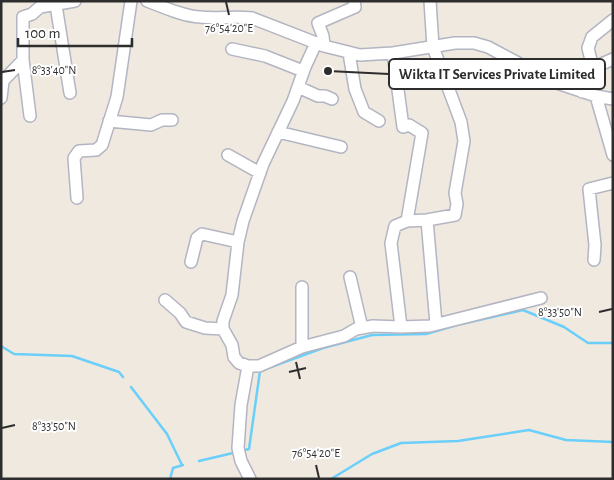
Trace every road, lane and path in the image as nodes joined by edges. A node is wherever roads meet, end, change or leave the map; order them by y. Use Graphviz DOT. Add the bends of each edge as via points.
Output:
graph roads {
  1 [pos="75,1"];
  2 [pos="131,1"];
  3 [pos="147,1"];
  4 [pos="354,1"];
  5 [pos="432,2"];
  6 [pos="56,5"];
  7 [pos="613,20"];
  8 [pos="320,44"];
  9 [pos="432,47"];
  10 [pos="232,49"];
  11 [pos="349,53"];
  12 [pos="394,53"];
  13 [pos="613,59"];
  14 [pos="23,60"];
  15 [pos="593,68"];
  16 [pos="303,72"];
  17 [pos="298,87"];
  18 [pos="582,92"];
  19 [pos="70,93"];
  20 [pos="596,96"];
  21 [pos="1,98"];
  22 [pos="332,99"];
  23 [pos="613,99"];
  24 [pos="30,116"];
  25 [pos="172,120"];
  26 [pos="109,121"];
  27 [pos="379,121"];
  28 [pos="278,132"];
  29 [pos="341,147"];
  30 [pos="228,155"];
  31 [pos="613,155"];
  32 [pos="260,172"];
  33 [pos="613,183"];
  34 [pos="77,198"];
  35 [pos="427,220"];
  36 [pos="408,221"];
  37 [pos="238,242"];
  38 [pos="594,260"];
  39 [pos="191,262"];
  40 [pos="350,277"];
  41 [pos="302,287"];
  42 [pos="541,298"];
  43 [pos="165,300"];
  44 [pos="436,324"];
  45 [pos="401,327"];
  46 [pos="362,328"];
  47 [pos="223,329"];
  48 [pos="302,347"];
  49 [pos="248,366"];
  50 [pos="250,479"];
  1 -- 6 [label="street"];
  2 -- 26 [label="street" via="122,71"];
  3 -- 8 [label="street" via="200,17 252,18"];
  4 -- 8 [label="street" via="355,7 318,23 323,36"];
  5 -- 9 [label="street"];
  6 -- 14 [label="street" via="40,7 23,17"];
  6 -- 19 [label="street"];
  7 -- 15 [label="street" via="592,37 588,48"];
  8 -- 11 [label="street"];
  8 -- 16 [label="street"];
  9 -- 12 [label="street"];
  9 -- 18 [label="street" via="455,43 488,47 554,82"];
  9 -- 35 [label="street" via="461,122 464,142 455,193 455,214"];
  10 -- 16 [label="street" via="265,56"];
  11 -- 12 [label="street"];
  11 -- 27 [label="street" via="355,89 364,112"];
  12 -- 36 [label="street" via="403,127 409,125 422,133"];
  13 -- 15 [label="street"];
  14 -- 21 [label="street" via="3,81"];
  14 -- 24 [label="street"];
  15 -- 18 [label="street"];
  16 -- 17 [label="street"];
  17 -- 22 [label="street"];
  17 -- 28 [label="street"];
  18 -- 20 [label="street"];
  20 -- 23 [label="street"];
  20 -- 31 [label="street"];
  25 -- 26 [label="street" via="151,125"];
  26 -- 34 [label="street" via="102,145 96,150 79,152 74,158"];
  28 -- 29 [label="street"];
  28 -- 32 [label="street"];
  30 -- 32 [label="street"];
  32 -- 37 [label="street"];
  33 -- 38 [label="street" via="590,189"];
  35 -- 36 [label="street"];
  35 -- 44 [label="street"];
  36 -- 45 [label="street" via="395,226 391,243"];
  37 -- 39 [label="street" via="202,234 197,238"];
  37 -- 47 [label="street" via="232,295"];
  40 -- 46 [label="street"];
  41 -- 48 [label="street"];
  42 -- 44 [label="street"];
  43 -- 47 [label="street" via="186,322 204,328"];
  44 -- 45 [label="street"];
  45 -- 46 [label="street"];
  46 -- 48 [label="street"];
  47 -- 49 [label="street" via="232,345 234,357"];
  48 -- 49 [label="street" via="259,366"];
  49 -- 50 [label="street" via="238,448"];
}
